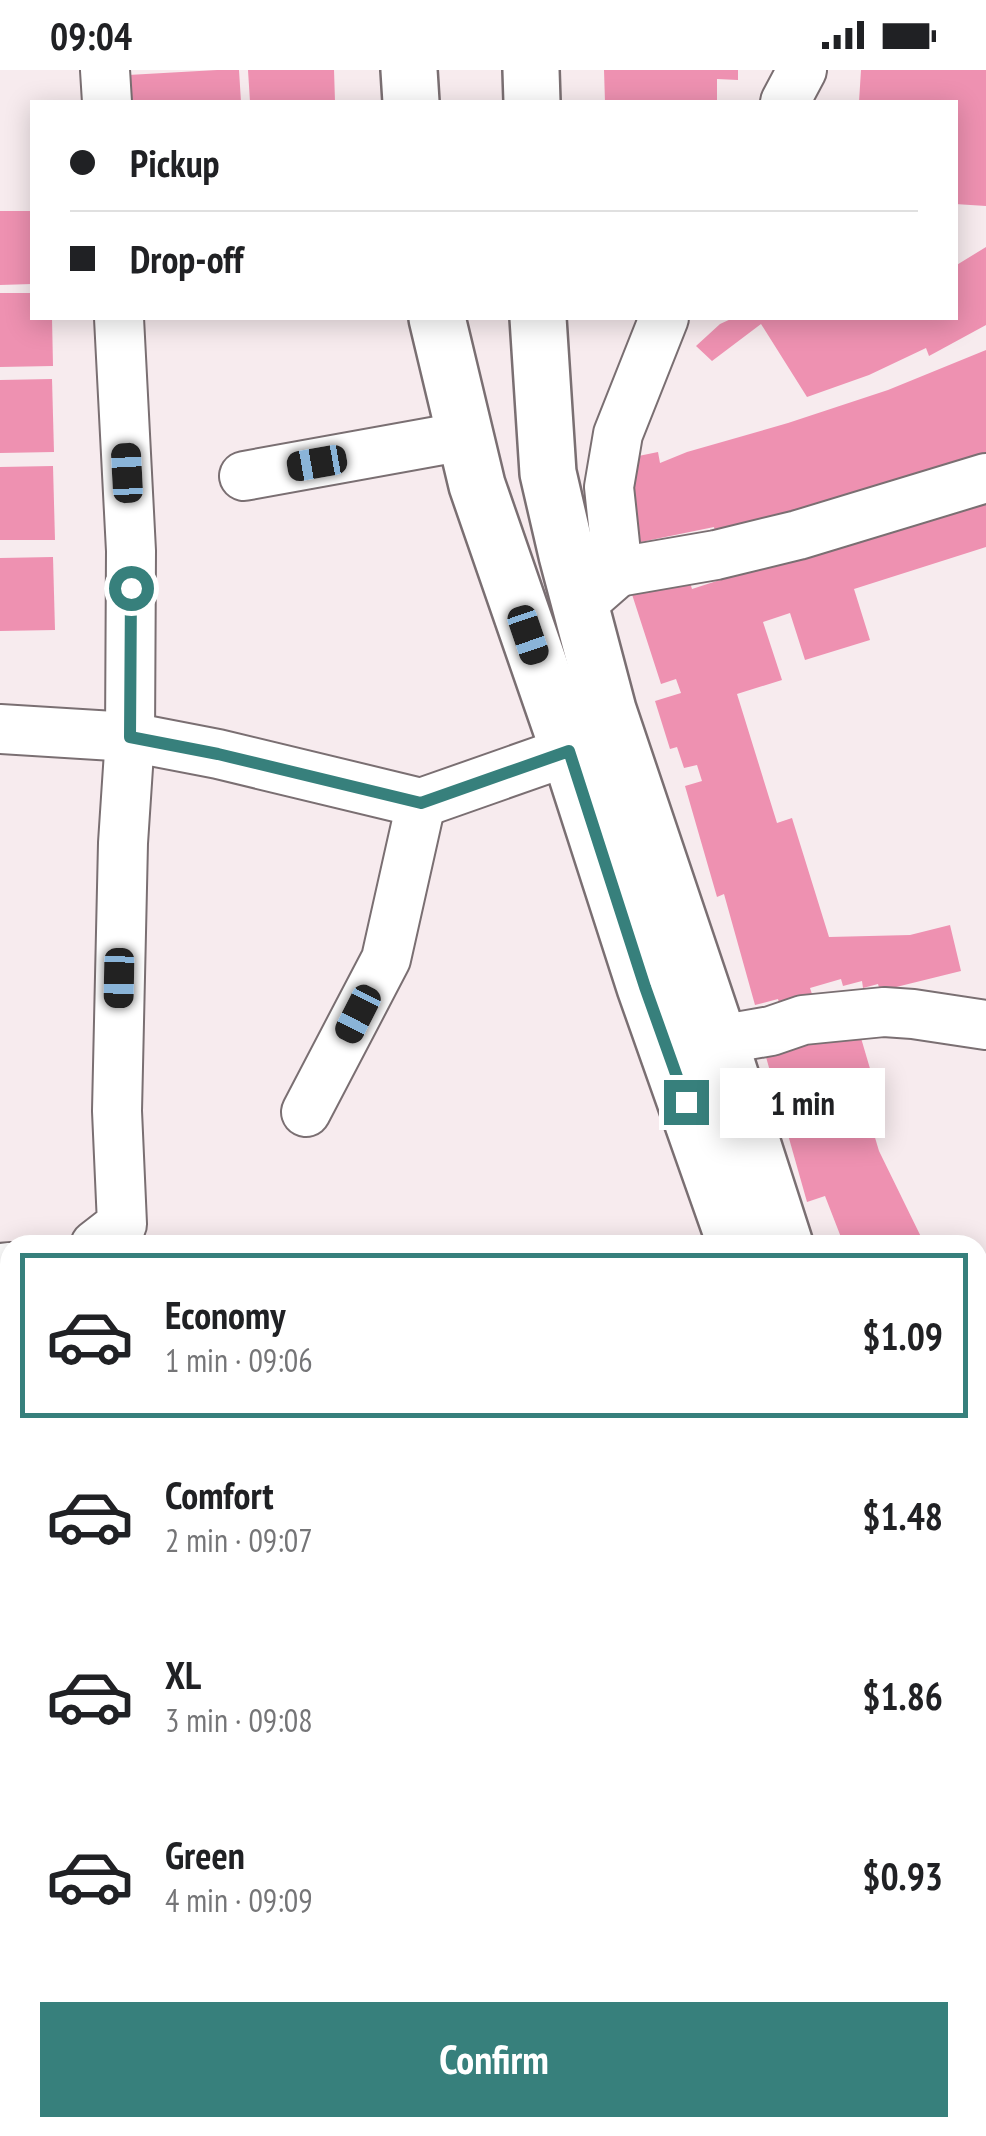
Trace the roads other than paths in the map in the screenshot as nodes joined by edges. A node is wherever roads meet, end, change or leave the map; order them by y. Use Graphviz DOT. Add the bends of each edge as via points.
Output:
graph roads {
  1 [pos="105,70"];
  2 [pos="409,70"];
  3 [pos="531,70"];
  4 [pos="802,70"];
  5 [pos="107,100"];
  6 [pos="410,100"];
  7 [pos="532,100"];
  8 [pos="787,100"];
  9 [pos="118,320"];
  10 [pos="436,320"];
  11 [pos="538,320"];
  12 [pos="663,320"];
  13 [pos="465,436"];
  14 [pos="244,476"];
  15 [pos="986,478"];
  16 [pos="599,588"];
  17 [pos="0,729"];
  18 [pos="130,737"];
  19 [pos="569,751"];
  20 [pos="421,803"];
  21 [pos="986,1025"];
  22 [pos="719,1040"];
  23 [pos="306,1112"];
  24 [pos="108,1235"];
  25 [pos="732,1235"];
  26 [pos="781,1235"];
  1 -- 5 [label="street"];
  2 -- 6 [label="main road"];
  3 -- 7 [label="main road"];
  4 -- 8 [label="street"];
  9 -- 18 [label="street" via="131,551"];
  10 -- 13 [label="main road"];
  11 -- 16 [label="main road" via="548,472 567,555"];
  12 -- 16 [label="street" via="618,434"];
  13 -- 14 [label="street"];
  13 -- 19 [label="main road"];
  15 -- 16 [label="street"];
  16 -- 22 [label="main road" via="608,710"];
  17 -- 18 [label="street"];
  18 -- 20 [label="street"];
  18 -- 24 [label="street" via="116,1111 122,1224"];
  19 -- 20 [label="street"];
  19 -- 25 [label="main road"];
  20 -- 23 [label="street" via="386,959"];
  21 -- 22 [label="street" via="884,1012 802,1020"];
  22 -- 26 [label="main road"];
}
